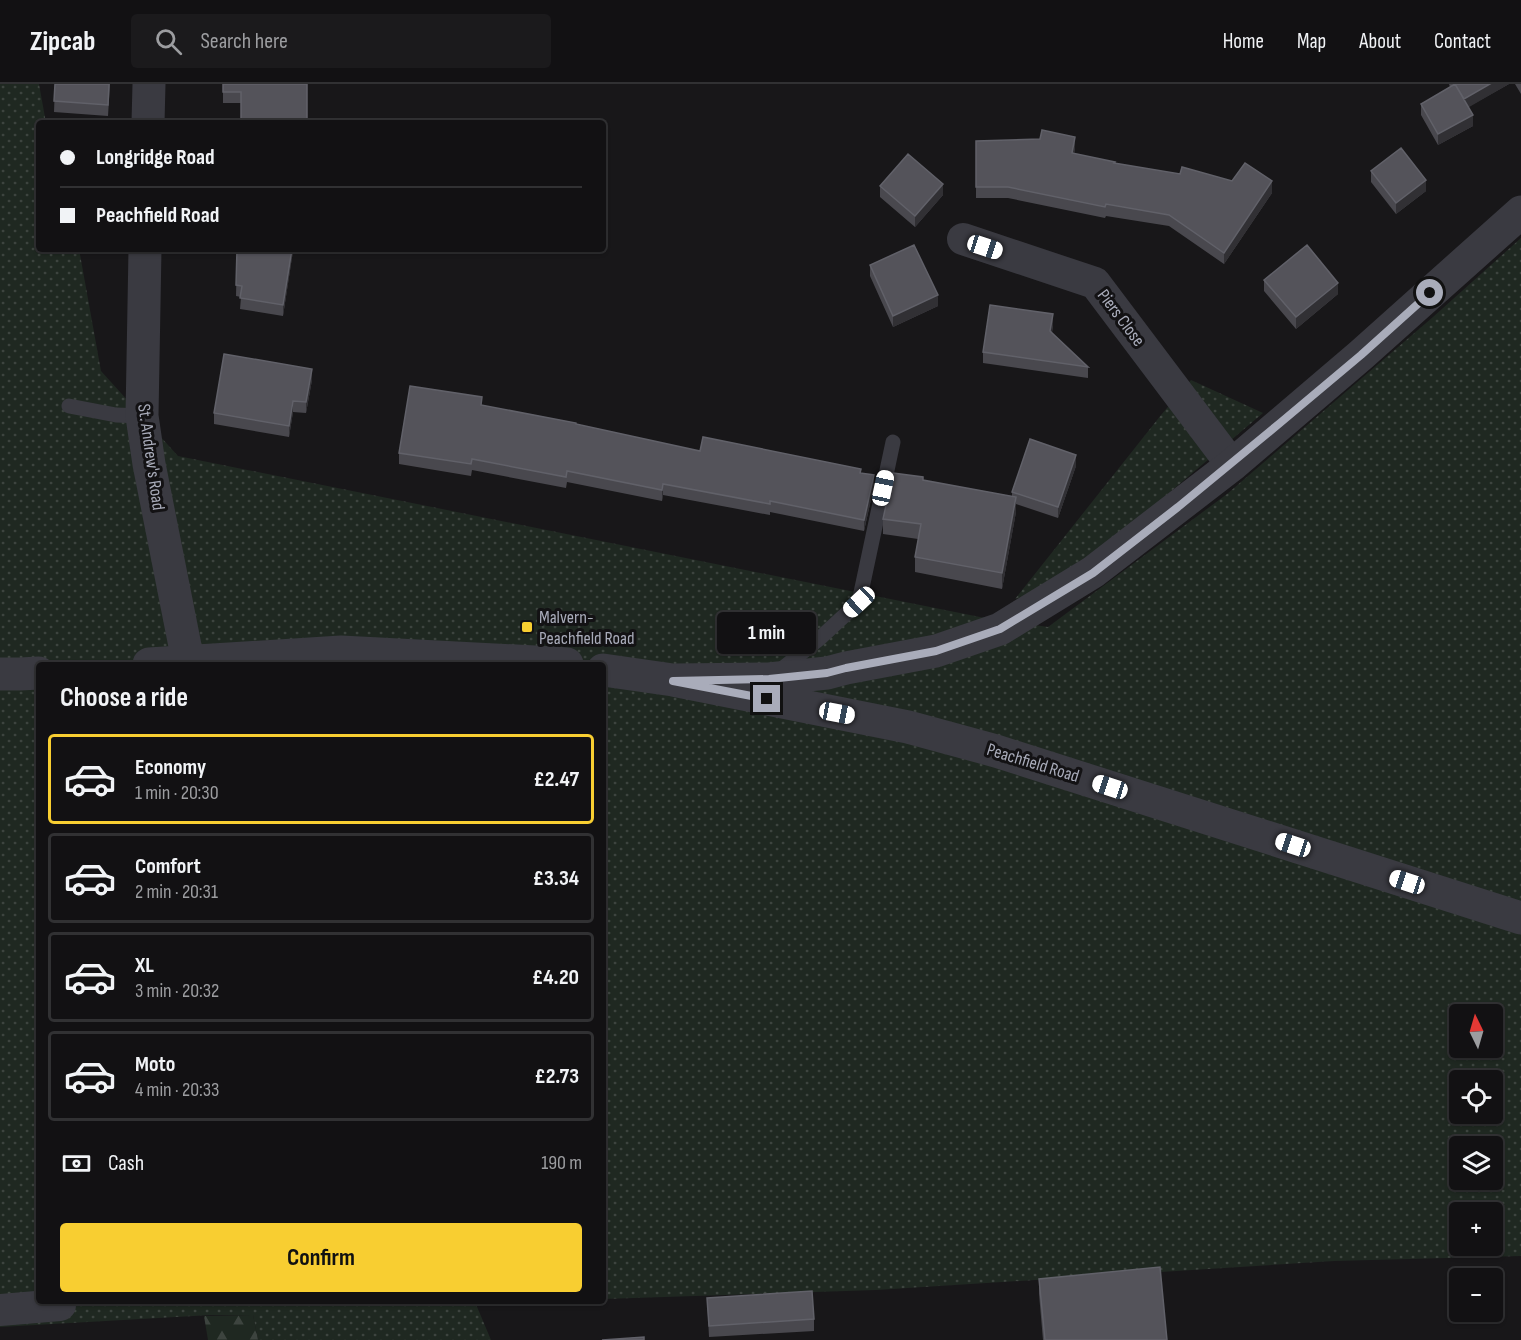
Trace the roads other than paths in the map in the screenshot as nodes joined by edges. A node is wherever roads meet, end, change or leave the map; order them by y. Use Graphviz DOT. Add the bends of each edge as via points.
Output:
graph roads {
  1 [pos="149,84"];
  2 [pos="148,120"];
  3 [pos="1521,212"];
  4 [pos="963,239"];
  5 [pos="145,252"];
  6 [pos="69,406"];
  7 [pos="142,416"];
  8 [pos="893,442"];
  9 [pos="1232,465"];
  10 [pos="188,662"];
  11 [pos="535,662"];
  12 [pos="606,670"];
  13 [pos="769,679"];
  14 [pos="673,681"];
  15 [pos="1521,918"];
  16 [pos="60,1305"];
  17 [pos="0,1310"];
  1 -- 2 [label="street"];
  3 -- 9 [label="street"];
  4 -- 9 [label="street, Piers Close" via="1095,283"];
  5 -- 7 [label="street, St. Andrew's Road"];
  6 -- 7 [label="lane"];
  7 -- 10 [label="street, St. Andrew's Road"];
  8 -- 13 [label="lane" via="859,602"];
  9 -- 13 [label="street" via="1093,573 1000,629 936,651 827,673"];
  10 -- 11 [label="street" via="341,652"];
  12 -- 14 [label="street, Peachfield Road"];
  13 -- 14 [label="street"];
  14 -- 15 [label="street, Peachfield Road" via="908,727 996,751"];
  16 -- 17 [label="street"];
}
